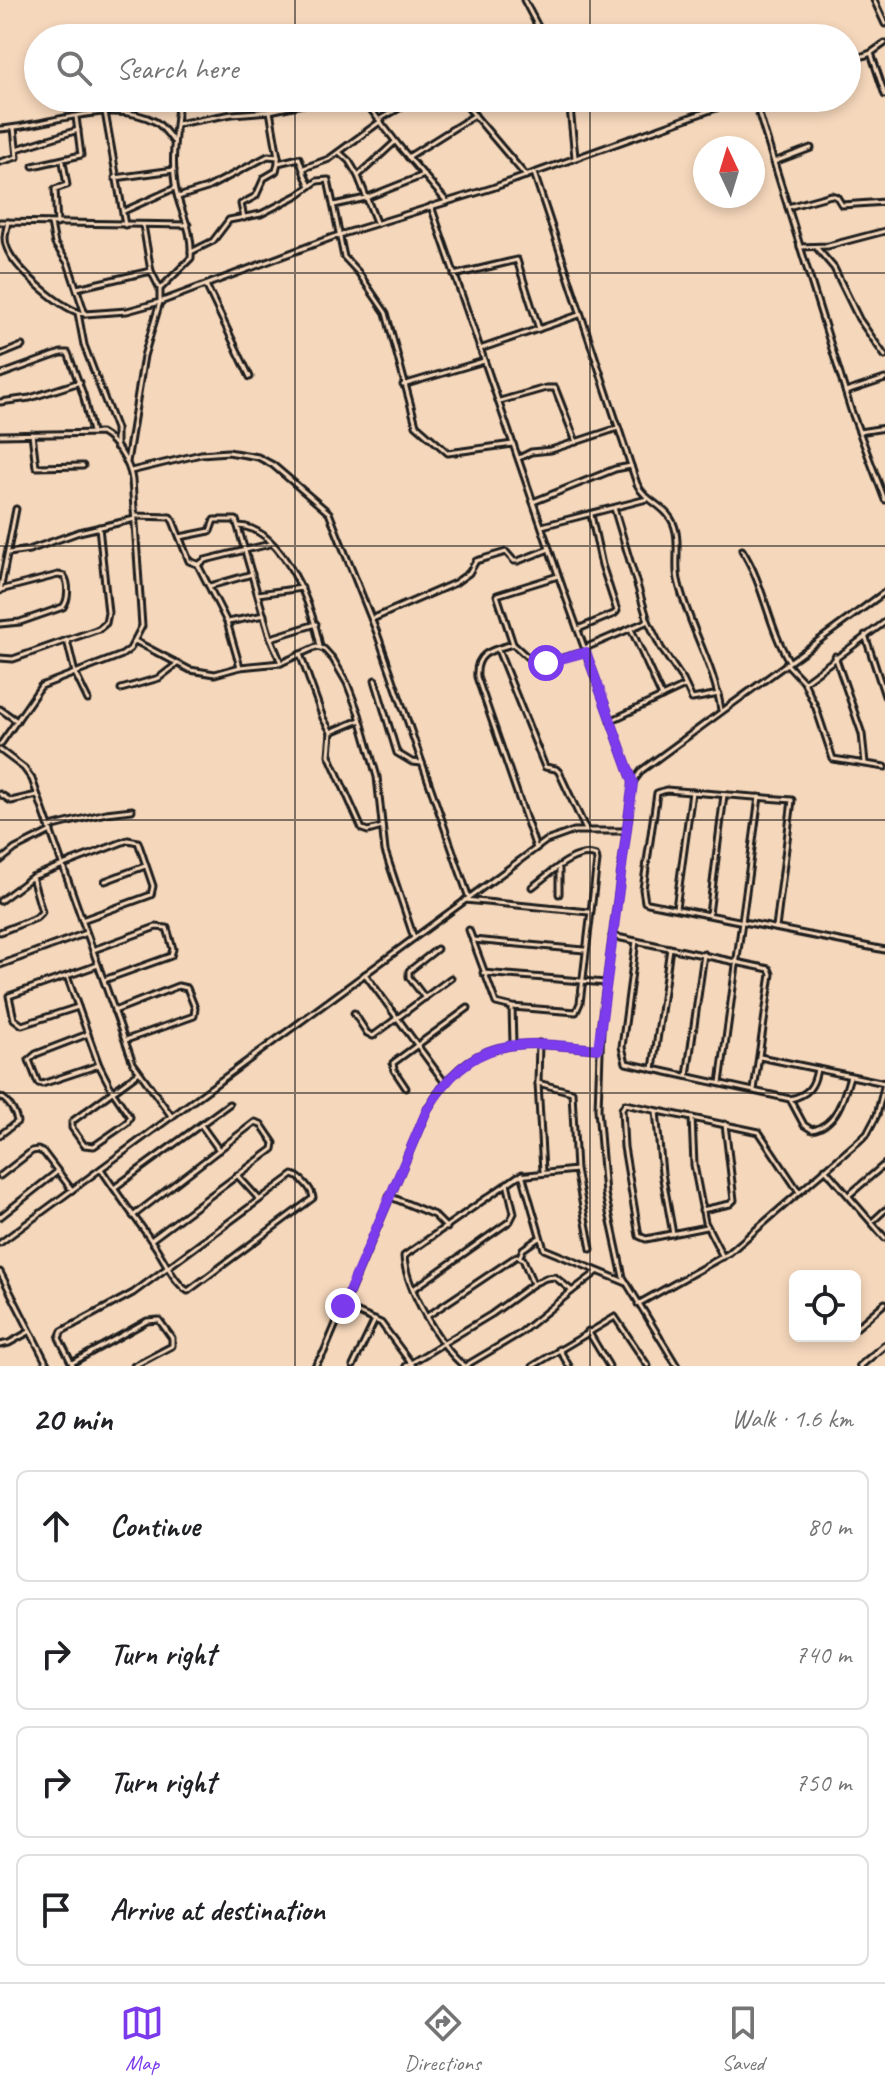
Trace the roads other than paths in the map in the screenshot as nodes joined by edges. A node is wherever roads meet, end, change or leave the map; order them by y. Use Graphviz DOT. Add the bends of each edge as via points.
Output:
graph roads {
  1 [pos="524,0"];
  2 [pos="874,0"];
  3 [pos="537,24"];
  4 [pos="885,24"];
  5 [pos="885,43"];
  6 [pos="871,53"];
  7 [pos="861,57"];
  8 [pos="885,95"];
  9 [pos="105,112"];
  10 [pos="178,112"];
  11 [pos="257,112"];
  12 [pos="270,112"];
  13 [pos="374,112"];
  14 [pos="392,112"];
  15 [pos="472,112"];
  16 [pos="570,112"];
  17 [pos="704,112"];
  18 [pos="758,112"];
  19 [pos="475,115"];
  20 [pos="76,117"];
  21 [pos="381,120"];
  22 [pos="177,124"];
  23 [pos="14,128"];
  24 [pos="0,129"];
  25 [pos="78,130"];
  26 [pos="173,141"];
  27 [pos="396,141"];
  28 [pos="811,148"];
  29 [pos="17,149"];
  30 [pos="339,152"];
  31 [pos="278,157"];
  32 [pos="408,157"];
  33 [pos="575,157"];
  34 [pos="63,160"];
  35 [pos="0,162"];
  36 [pos="774,162"];
  37 [pos="278,163"];
  38 [pos="33,166"];
  39 [pos="174,170"];
  40 [pos="303,170"];
  41 [pos="534,173"];
  42 [pos="424,175"];
  43 [pos="358,176"];
  44 [pos="526,176"];
  45 [pos="115,178"];
  46 [pos="310,186"];
  47 [pos="175,188"];
  48 [pos="178,197"];
  49 [pos="366,198"];
  50 [pos="447,202"];
  51 [pos="885,202"];
  52 [pos="334,205"];
  53 [pos="431,206"];
  54 [pos="788,207"];
  55 [pos="122,212"];
  56 [pos="244,218"];
  57 [pos="0,222"];
  58 [pos="8,222"];
  59 [pos="376,222"];
  60 [pos="51,224"];
  61 [pos="57,224"];
  62 [pos="125,225"];
  63 [pos="143,225"];
  64 [pos="188,225"];
  65 [pos="885,231"];
  66 [pos="338,235"];
  67 [pos="3,245"];
  68 [pos="800,247"];
  69 [pos="816,247"];
  70 [pos="191,252"];
  71 [pos="151,271"];
  72 [pos="454,275"];
  73 [pos="206,285"];
  74 [pos="77,288"];
  75 [pos="160,289"];
  76 [pos="160,302"];
  77 [pos="78,313"];
  78 [pos="85,314"];
  79 [pos="580,315"];
  80 [pos="539,329"];
  81 [pos="22,346"];
  82 [pos="480,349"];
  83 [pos="0,355"];
  84 [pos="885,356"];
  85 [pos="485,361"];
  86 [pos="0,375"];
  87 [pos="250,377"];
  88 [pos="885,379"];
  89 [pos="80,382"];
  90 [pos="403,385"];
  91 [pos="846,392"];
  92 [pos="500,401"];
  93 [pos="0,402"];
  94 [pos="0,426"];
  95 [pos="619,427"];
  96 [pos="885,428"];
  97 [pos="92,432"];
  98 [pos="859,432"];
  99 [pos="32,434"];
  100 [pos="1,435"];
  101 [pos="576,442"];
  102 [pos="513,444"];
  103 [pos="116,447"];
  104 [pos="519,458"];
  105 [pos="127,462"];
  106 [pos="83,466"];
  107 [pos="631,466"];
  108 [pos="131,471"];
  109 [pos="647,499"];
  110 [pos="885,500"];
  111 [pos="533,502"];
  112 [pos="614,508"];
  113 [pos="16,509"];
  114 [pos="591,515"];
  115 [pos="135,517"];
  116 [pos="239,526"];
  117 [pos="542,526"];
  118 [pos="99,527"];
  119 [pos="180,537"];
  120 [pos="270,544"];
  121 [pos="549,549"];
  122 [pos="742,550"];
  123 [pos="245,551"];
  124 [pos="9,553"];
  125 [pos="198,565"];
  126 [pos="252,574"];
  127 [pos="558,576"];
  128 [pos="208,587"];
  129 [pos="302,588"];
  130 [pos="0,590"];
  131 [pos="885,592"];
  132 [pos="258,594"];
  133 [pos="264,615"];
  134 [pos="371,619"];
  135 [pos="648,621"];
  136 [pos="227,622"];
  137 [pos="885,622"];
  138 [pos="0,624"];
  139 [pos="316,624"];
  140 [pos="578,629"];
  141 [pos="631,629"];
  142 [pos="865,635"];
  143 [pos="271,638"];
  144 [pos="67,640"];
  145 [pos="135,641"];
  146 [pos="513,644"];
  147 [pos="320,647"];
  148 [pos="498,650"];
  149 [pos="586,650"];
  150 [pos="300,654"];
  151 [pos="835,656"];
  152 [pos="0,658"];
  153 [pos="788,662"];
  154 [pos="281,663"];
  155 [pos="177,664"];
  156 [pos="240,667"];
  157 [pos="75,673"];
  158 [pos="375,680"];
  159 [pos="804,682"];
  160 [pos="685,686"];
  161 [pos="121,689"];
  162 [pos="719,694"];
  163 [pos="885,696"];
  164 [pos="662,697"];
  165 [pos="88,700"];
  166 [pos="0,709"];
  167 [pos="721,711"];
  168 [pos="361,719"];
  169 [pos="17,721"];
  170 [pos="610,721"];
  171 [pos="331,732"];
  172 [pos="0,748"];
  173 [pos="422,763"];
  174 [pos="865,763"];
  175 [pos="885,767"];
  176 [pos="633,782"];
  177 [pos="692,792"];
  178 [pos="0,794"];
  179 [pos="38,795"];
  180 [pos="724,795"];
  181 [pos="759,797"];
  182 [pos="132,810"];
  183 [pos="382,827"];
  184 [pos="50,829"];
  185 [pos="586,830"];
  186 [pos="626,831"];
  187 [pos="536,848"];
  188 [pos="0,861"];
  189 [pos="63,865"];
  190 [pos="145,866"];
  191 [pos="559,869"];
  192 [pos="32,877"];
  193 [pos="105,881"];
  194 [pos="532,887"];
  195 [pos="559,894"];
  196 [pos="467,899"];
  197 [pos="0,901"];
  198 [pos="676,908"];
  199 [pos="590,912"];
  200 [pos="709,915"];
  201 [pos="82,920"];
  202 [pos="742,922"];
  203 [pos="776,928"];
  204 [pos="469,930"];
  205 [pos="0,932"];
  206 [pos="86,933"];
  207 [pos="612,936"];
  208 [pos="414,938"];
  209 [pos="473,940"];
  210 [pos="636,941"];
  211 [pos="670,948"];
  212 [pos="437,949"];
  213 [pos="93,950"];
  214 [pos="585,950"];
  215 [pos="885,950"];
  216 [pos="704,954"];
  217 [pos="737,962"];
  218 [pos="0,965"];
  219 [pos="98,965"];
  220 [pos="483,973"];
  221 [pos="365,974"];
  222 [pos="67,976"];
  223 [pos="451,978"];
  224 [pos="104,980"];
  225 [pos="581,981"];
  226 [pos="606,983"];
  227 [pos="425,998"];
  228 [pos="78,1007"];
  229 [pos="512,1007"];
  230 [pos="468,1008"];
  231 [pos="114,1011"];
  232 [pos="354,1013"];
  233 [pos="398,1018"];
  234 [pos="88,1034"];
  235 [pos="125,1040"];
  236 [pos="513,1043"];
  237 [pos="539,1043"];
  238 [pos="417,1044"];
  239 [pos="598,1049"];
  240 [pos="760,1057"];
  241 [pos="99,1065"];
  242 [pos="653,1069"];
  243 [pos="817,1069"];
  244 [pos="138,1073"];
  245 [pos="687,1076"];
  246 [pos="850,1076"];
  247 [pos="445,1083"];
  248 [pos="538,1083"];
  249 [pos="720,1083"];
  250 [pos="885,1083"];
  251 [pos="406,1088"];
  252 [pos="754,1090"];
  253 [pos="113,1092"];
  254 [pos="0,1097"];
  255 [pos="790,1099"];
  256 [pos="229,1104"];
  257 [pos="656,1111"];
  258 [pos="172,1117"];
  259 [pos="692,1118"];
  260 [pos="725,1124"];
  261 [pos="201,1125"];
  262 [pos="0,1135"];
  263 [pos="219,1150"];
  264 [pos="885,1164"];
  265 [pos="101,1169"];
  266 [pos="825,1169"];
  267 [pos="576,1170"];
  268 [pos="57,1172"];
  269 [pos="543,1172"];
  270 [pos="522,1174"];
  271 [pos="237,1175"];
  272 [pos="0,1176"];
  273 [pos="507,1183"];
  274 [pos="114,1188"];
  275 [pos="72,1190"];
  276 [pos="799,1192"];
  277 [pos="849,1195"];
  278 [pos="389,1196"];
  279 [pos="259,1200"];
  280 [pos="702,1210"];
  281 [pos="885,1210"];
  282 [pos="133,1216"];
  283 [pos="0,1217"];
  284 [pos="872,1222"];
  285 [pos="706,1227"];
  286 [pos="447,1228"];
  287 [pos="673,1234"];
  288 [pos="539,1238"];
  289 [pos="885,1238"];
  290 [pos="151,1240"];
  291 [pos="0,1243"];
  292 [pos="591,1249"];
  293 [pos="520,1256"];
  294 [pos="723,1257"];
  295 [pos="169,1267"];
  296 [pos="0,1272"];
  297 [pos="597,1272"];
  298 [pos="627,1283"];
  299 [pos="533,1284"];
  300 [pos="414,1288"];
  301 [pos="572,1291"];
  302 [pos="885,1303"];
  303 [pos="638,1304"];
  304 [pos="343,1306"];
  305 [pos="426,1317"];
  306 [pos="375,1320"];
  307 [pos="861,1324"];
  308 [pos="30,1331"];
  309 [pos="588,1331"];
  310 [pos="443,1344"];
  311 [pos="0,1345"];
  312 [pos="885,1345"];
  313 [pos="559,1349"];
  314 [pos="73,1364"];
  315 [pos="412,1364"];
  316 [pos="48,1366"];
  317 [pos="134,1366"];
  318 [pos="315,1366"];
  319 [pos="353,1366"];
  320 [pos="406,1366"];
  321 [pos="464,1366"];
  322 [pos="533,1366"];
  323 [pos="569,1366"];
  324 [pos="609,1366"];
  325 [pos="648,1366"];
  326 [pos="677,1366"];
  327 [pos="860,1366"];
  1 -- 3 [label="street"];
  2 -- 4 [label="street"];
  5 -- 6 [label="street"];
  6 -- 7 [label="street"];
  6 -- 8 [label="street"];
  9 -- 20 [label="street"];
  9 -- 26 [label="street" via="157,123"];
  9 -- 45 [label="street"];
  10 -- 22 [label="street"];
  11 -- 22 [label="street"];
  12 -- 31 [label="street"];
  13 -- 21 [label="street"];
  14 -- 21 [label="street"];
  15 -- 19 [label="street"];
  16 -- 33 [label="street"];
  17 -- 33 [label="street"];
  18 -- 36 [label="street"];
  19 -- 32 [label="street"];
  19 -- 44 [label="street"];
  20 -- 23 [label="street"];
  20 -- 25 [label="street"];
  21 -- 27 [label="street"];
  21 -- 30 [label="street"];
  22 -- 26 [label="street"];
  23 -- 24 [label="street"];
  23 -- 29 [label="street"];
  25 -- 29 [label="street"];
  25 -- 34 [label="street" via="83,153"];
  26 -- 39 [label="street"];
  27 -- 32 [label="street"];
  27 -- 43 [label="street"];
  28 -- 36 [label="street"];
  29 -- 35 [label="street" via="15,159"];
  30 -- 40 [label="street"];
  30 -- 43 [label="street"];
  31 -- 37 [label="street"];
  31 -- 48 [label="street" via="261,158 213,186"];
  32 -- 42 [label="street"];
  33 -- 41 [label="street"];
  34 -- 38 [label="street"];
  34 -- 61 [label="street" via="67,185 55,189"];
  36 -- 54 [label="street"];
  37 -- 40 [label="street" via="299,158"];
  37 -- 56 [label="street" via="276,171 261,181 256,196 241,204"];
  39 -- 45 [label="street"];
  39 -- 47 [label="street"];
  40 -- 46 [label="street"];
  41 -- 44 [label="street"];
  41 -- 79 [label="street"];
  42 -- 49 [label="street"];
  42 -- 50 [label="street"];
  43 -- 49 [label="street"];
  44 -- 50 [label="street"];
  45 -- 55 [label="street"];
  46 -- 52 [label="street" via="328,180"];
  46 -- 56 [label="street"];
  47 -- 48 [label="street"];
  47 -- 55 [label="street"];
  48 -- 64 [label="street"];
  49 -- 52 [label="street"];
  49 -- 59 [label="street"];
  50 -- 53 [label="street"];
  51 -- 54 [label="street" via="842,205 831,195"];
  52 -- 66 [label="street"];
  53 -- 59 [label="street"];
  53 -- 72 [label="street"];
  54 -- 68 [label="street"];
  55 -- 62 [label="street"];
  56 -- 70 [label="street" via="229,220 213,241"];
  57 -- 58 [label="street"];
  58 -- 60 [label="street"];
  58 -- 67 [label="street"];
  59 -- 66 [label="street"];
  60 -- 61 [label="street"];
  60 -- 74 [label="street"];
  61 -- 62 [label="street"];
  62 -- 63 [label="street"];
  63 -- 64 [label="street"];
  63 -- 71 [label="street"];
  64 -- 70 [label="street"];
  65 -- 69 [label="street"];
  66 -- 73 [label="street"];
  66 -- 90 [label="street" via="344,257 386,313"];
  67 -- 77 [label="street" via="31,279"];
  68 -- 69 [label="street"];
  68 -- 91 [label="street"];
  69 -- 84 [label="street"];
  70 -- 75 [label="street" via="188,263"];
  71 -- 74 [label="street"];
  71 -- 75 [label="street"];
  72 -- 80 [label="street" via="516,259"];
  72 -- 82 [label="street"];
  73 -- 76 [label="street"];
  73 -- 87 [label="street"];
  74 -- 78 [label="street"];
  75 -- 76 [label="street"];
  76 -- 78 [label="street"];
  76 -- 105 [label="street" via="144,356"];
  77 -- 78 [label="street"];
  77 -- 103 [label="street" via="84,345 116,429"];
  79 -- 80 [label="street"];
  79 -- 95 [label="street"];
  80 -- 82 [label="street"];
  81 -- 83 [label="street"];
  82 -- 85 [label="street"];
  85 -- 90 [label="street"];
  85 -- 92 [label="street"];
  86 -- 89 [label="street" via="65,353"];
  88 -- 91 [label="street"];
  89 -- 93 [label="street"];
  89 -- 97 [label="street"];
  90 -- 102 [label="street" via="416,425 446,453"];
  91 -- 98 [label="street"];
  92 -- 101 [label="street" via="555,388"];
  92 -- 102 [label="street"];
  94 -- 100 [label="street"];
  95 -- 101 [label="street"];
  95 -- 107 [label="street"];
  96 -- 98 [label="street"];
  97 -- 99 [label="street"];
  97 -- 103 [label="street" via="106,435"];
  98 -- 110 [label="street"];
  99 -- 100 [label="street"];
  99 -- 106 [label="street" via="36,467"];
  101 -- 104 [label="street"];
  102 -- 104 [label="street"];
  103 -- 105 [label="street"];
  104 -- 111 [label="street"];
  105 -- 108 [label="street"];
  107 -- 109 [label="street"];
  107 -- 111 [label="street"];
  108 -- 115 [label="street"];
  108 -- 134 [label="street" via="218,452 265,460 329,513"];
  109 -- 112 [label="street"];
  109 -- 162 [label="street" via="671,519 679,583"];
  111 -- 117 [label="street"];
  112 -- 114 [label="street"];
  112 -- 135 [label="street"];
  113 -- 124 [label="street"];
  114 -- 117 [label="street"];
  114 -- 140 [label="street" via="617,611"];
  115 -- 118 [label="street"];
  115 -- 119 [label="street" via="170,517"];
  115 -- 145 [label="street" via="142,626"];
  116 -- 119 [label="street" via="234,519 214,520 210,531"];
  116 -- 120 [label="street" via="257,530"];
  116 -- 123 [label="street"];
  117 -- 121 [label="street"];
  118 -- 124 [label="street"];
  118 -- 144 [label="street" via="108,619 99,629"];
  119 -- 125 [label="street" via="189,561"];
  120 -- 123 [label="street"];
  120 -- 129 [label="street"];
  121 -- 127 [label="street"];
  121 -- 134 [label="street" via="518,561 507,552 476,561 455,583"];
  122 -- 153 [label="street"];
  123 -- 125 [label="street"];
  123 -- 126 [label="street"];
  124 -- 130 [label="street"];
  125 -- 128 [label="street"];
  126 -- 128 [label="street"];
  126 -- 132 [label="street"];
  127 -- 140 [label="street"];
  127 -- 146 [label="street" via="497,595"];
  128 -- 136 [label="street"];
  129 -- 132 [label="street"];
  129 -- 139 [label="street"];
  130 -- 138 [label="street" via="60,574 67,581 63,607"];
  131 -- 153 [label="street"];
  132 -- 133 [label="street"];
  133 -- 136 [label="street"];
  133 -- 143 [label="street"];
  134 -- 173 [label="street"];
  135 -- 141 [label="street"];
  135 -- 160 [label="street"];
  136 -- 156 [label="street"];
  137 -- 142 [label="street"];
  139 -- 143 [label="street"];
  139 -- 147 [label="street"];
  140 -- 149 [label="street"];
  141 -- 149 [label="street"];
  141 -- 164 [label="street"];
  142 -- 151 [label="street"];
  142 -- 163 [label="street"];
  143 -- 154 [label="street"];
  144 -- 152 [label="street" via="13,659"];
  144 -- 157 [label="street"];
  145 -- 155 [label="street"];
  145 -- 157 [label="street" via="122,655"];
  146 -- 148 [label="street"];
  146 -- 149 [label="street" via="536,665"];
  147 -- 150 [label="street"];
  147 -- 168 [label="street" via="347,683"];
  148 -- 185 [label="street" via="545,767 559,772"];
  148 -- 187 [label="street" via="481,656 477,677"];
  149 -- 170 [label="street"];
  150 -- 154 [label="street"];
  150 -- 171 [label="street"];
  151 -- 159 [label="street"];
  151 -- 174 [label="street" via="860,728"];
  153 -- 159 [label="street"];
  153 -- 167 [label="street"];
  154 -- 156 [label="street"];
  155 -- 156 [label="street" via="215,674"];
  155 -- 161 [label="street" via="159,678"];
  157 -- 165 [label="street"];
  157 -- 169 [label="street" via="41,686"];
  158 -- 173 [label="street" via="397,753"];
  159 -- 174 [label="street" via="831,756"];
  160 -- 162 [label="street" via="694,700"];
  160 -- 164 [label="street"];
  162 -- 167 [label="street"];
  164 -- 170 [label="street"];
  166 -- 169 [label="street"];
  167 -- 176 [label="street"];
  168 -- 171 [label="street"];
  168 -- 183 [label="street" via="377,777"];
  169 -- 172 [label="street"];
  170 -- 176 [label="street"];
  171 -- 183 [label="street" via="329,755 362,829"];
  172 -- 179 [label="street" via="29,774"];
  173 -- 196 [label="street"];
  174 -- 175 [label="street"];
  176 -- 186 [label="street"];
  177 -- 180 [label="street"];
  177 -- 198 [label="street"];
  177 -- 198 [label="street" via="657,793 643,889 645,902"];
  178 -- 179 [label="street" via="11,801"];
  179 -- 184 [label="street"];
  180 -- 181 [label="street"];
  180 -- 200 [label="street"];
  181 -- 202 [label="street"];
  181 -- 203 [label="street" via="793,802"];
  182 -- 184 [label="street"];
  183 -- 208 [label="street"];
  184 -- 188 [label="street"];
  184 -- 189 [label="street"];
  185 -- 186 [label="street"];
  185 -- 187 [label="street" via="563,833"];
  186 -- 207 [label="street"];
  187 -- 196 [label="street"];
  189 -- 190 [label="street" via="134,839"];
  189 -- 192 [label="street"];
  189 -- 201 [label="street"];
  190 -- 193 [label="street"];
  190 -- 201 [label="street" via="151,895"];
  191 -- 194 [label="street"];
  191 -- 195 [label="street"];
  191 -- 199 [label="street" via="577,856 596,856"];
  192 -- 197 [label="street"];
  192 -- 205 [label="street" via="42,912"];
  196 -- 199 [label="street"];
  196 -- 208 [label="street"];
  198 -- 200 [label="street"];
  199 -- 214 [label="street"];
  200 -- 202 [label="street"];
  201 -- 206 [label="street"];
  202 -- 203 [label="street"];
  202 -- 217 [label="street"];
  203 -- 215 [label="street"];
  204 -- 209 [label="street"];
  206 -- 213 [label="street"];
  206 -- 218 [label="street"];
  207 -- 210 [label="street"];
  207 -- 226 [label="street"];
  208 -- 221 [label="street"];
  209 -- 214 [label="street"];
  209 -- 220 [label="street"];
  210 -- 211 [label="street"];
  210 -- 242 [label="street" via="623,1054 626,1063"];
  211 -- 216 [label="street"];
  211 -- 242 [label="street"];
  212 -- 227 [label="street" via="409,971"];
  213 -- 219 [label="street"];
  213 -- 224 [label="street" via="156,927 167,928 171,956"];
  214 -- 225 [label="street"];
  216 -- 217 [label="street"];
  216 -- 245 [label="street"];
  217 -- 240 [label="street" via="770,972"];
  217 -- 249 [label="street"];
  219 -- 222 [label="street"];
  219 -- 224 [label="street"];
  220 -- 225 [label="street"];
  220 -- 229 [label="street" via="496,1003"];
  221 -- 233 [label="street"];
  221 -- 258 [label="street"];
  222 -- 228 [label="street"];
  222 -- 228 [label="street" via="10,994 14,1019 26,1024"];
  223 -- 227 [label="street"];
  224 -- 231 [label="street"];
  225 -- 226 [label="street"];
  225 -- 229 [label="street" via="576,1012"];
  226 -- 239 [label="street"];
  227 -- 233 [label="street"];
  228 -- 234 [label="street"];
  229 -- 236 [label="street"];
  230 -- 238 [label="street"];
  231 -- 235 [label="street"];
  231 -- 235 [label="street" via="182,986 195,1008 194,1016"];
  232 -- 233 [label="street" via="373,1036"];
  233 -- 238 [label="street"];
  234 -- 241 [label="street"];
  234 -- 241 [label="street" via="36,1054 29,1063 42,1084"];
  235 -- 244 [label="street"];
  236 -- 237 [label="street"];
  236 -- 247 [label="street" via="475,1058"];
  237 -- 239 [label="street"];
  237 -- 248 [label="street"];
  238 -- 247 [label="street"];
  238 -- 251 [label="street" via="392,1066"];
  239 -- 298 [label="street" via="605,1194"];
  240 -- 243 [label="street"];
  240 -- 252 [label="street"];
  241 -- 253 [label="street"];
  242 -- 245 [label="street"];
  243 -- 246 [label="street"];
  243 -- 255 [label="street" via="808,1092"];
  244 -- 253 [label="street"];
  244 -- 258 [label="street"];
  245 -- 249 [label="street"];
  246 -- 250 [label="street"];
  246 -- 255 [label="street" via="841,1106 819,1128 807,1129"];
  247 -- 278 [label="street" via="427,1110"];
  248 -- 267 [label="street" via="572,1092"];
  248 -- 269 [label="street"];
  249 -- 252 [label="street"];
  250 -- 266 [label="street" via="867,1134"];
  252 -- 255 [label="street"];
  253 -- 253 [label="street" via="72,1122 87,1147 129,1120"];
  254 -- 262 [label="street" via="17,1118"];
  256 -- 261 [label="street"];
  257 -- 259 [label="street"];
  257 -- 287 [label="street"];
  257 -- 287 [label="street" via="625,1104 624,1147 639,1236"];
  258 -- 265 [label="street"];
  259 -- 260 [label="street"];
  259 -- 280 [label="street"];
  260 -- 276 [label="street" via="762,1134"];
  260 -- 280 [label="street" via="734,1200"];
  261 -- 263 [label="street"];
  261 -- 274 [label="street"];
  263 -- 271 [label="street" via="255,1122 261,1124 274,1147"];
  263 -- 282 [label="street"];
  264 -- 277 [label="street"];
  265 -- 274 [label="street"];
  265 -- 275 [label="street"];
  266 -- 276 [label="street"];
  266 -- 277 [label="street"];
  267 -- 269 [label="street"];
  267 -- 292 [label="street"];
  268 -- 272 [label="street" via="44,1153 35,1150"];
  268 -- 275 [label="street"];
  268 -- 283 [label="street"];
  269 -- 270 [label="street"];
  270 -- 273 [label="street"];
  270 -- 288 [label="street"];
  271 -- 279 [label="street"];
  271 -- 290 [label="street"];
  273 -- 286 [label="street"];
  273 -- 300 [label="street" via="514,1213 510,1221"];
  274 -- 282 [label="street"];
  275 -- 291 [label="street"];
  276 -- 294 [label="street"];
  277 -- 284 [label="street"];
  278 -- 286 [label="street" via="434,1215"];
  278 -- 304 [label="street"];
  279 -- 295 [label="street"];
  279 -- 295 [label="street" via="293,1175 313,1196 190,1290"];
  280 -- 285 [label="street"];
  281 -- 284 [label="street"];
  282 -- 290 [label="street"];
  284 -- 289 [label="street"];
  285 -- 287 [label="street"];
  285 -- 294 [label="street"];
  286 -- 300 [label="street" via="403,1257"];
  288 -- 293 [label="street"];
  288 -- 297 [label="street" via="547,1252"];
  290 -- 295 [label="street"];
  293 -- 299 [label="street"];
  293 -- 305 [label="street"];
  294 -- 303 [label="street"];
  295 -- 314 [label="street" via="60,1332"];
  296 -- 308 [label="street"];
  297 -- 298 [label="street"];
  297 -- 301 [label="street"];
  298 -- 303 [label="street"];
  299 -- 301 [label="street" via="555,1277"];
  299 -- 310 [label="street"];
  300 -- 305 [label="street"];
  301 -- 321 [label="street" via="519,1334"];
  302 -- 307 [label="street"];
  303 -- 326 [label="street"];
  304 -- 306 [label="street"];
  304 -- 318 [label="street"];
  305 -- 310 [label="street"];
  306 -- 315 [label="street"];
  306 -- 319 [label="street"];
  308 -- 311 [label="street"];
  308 -- 316 [label="street"];
  309 -- 313 [label="street"];
  309 -- 324 [label="street"];
  309 -- 325 [label="street" via="617,1318"];
  310 -- 315 [label="street"];
  310 -- 321 [label="street"];
  312 -- 327 [label="street"];
  313 -- 322 [label="street"];
  313 -- 323 [label="street"];
  314 -- 317 [label="street" via="147,1321 159,1320 173,1344"];
  315 -- 320 [label="street"];
}
